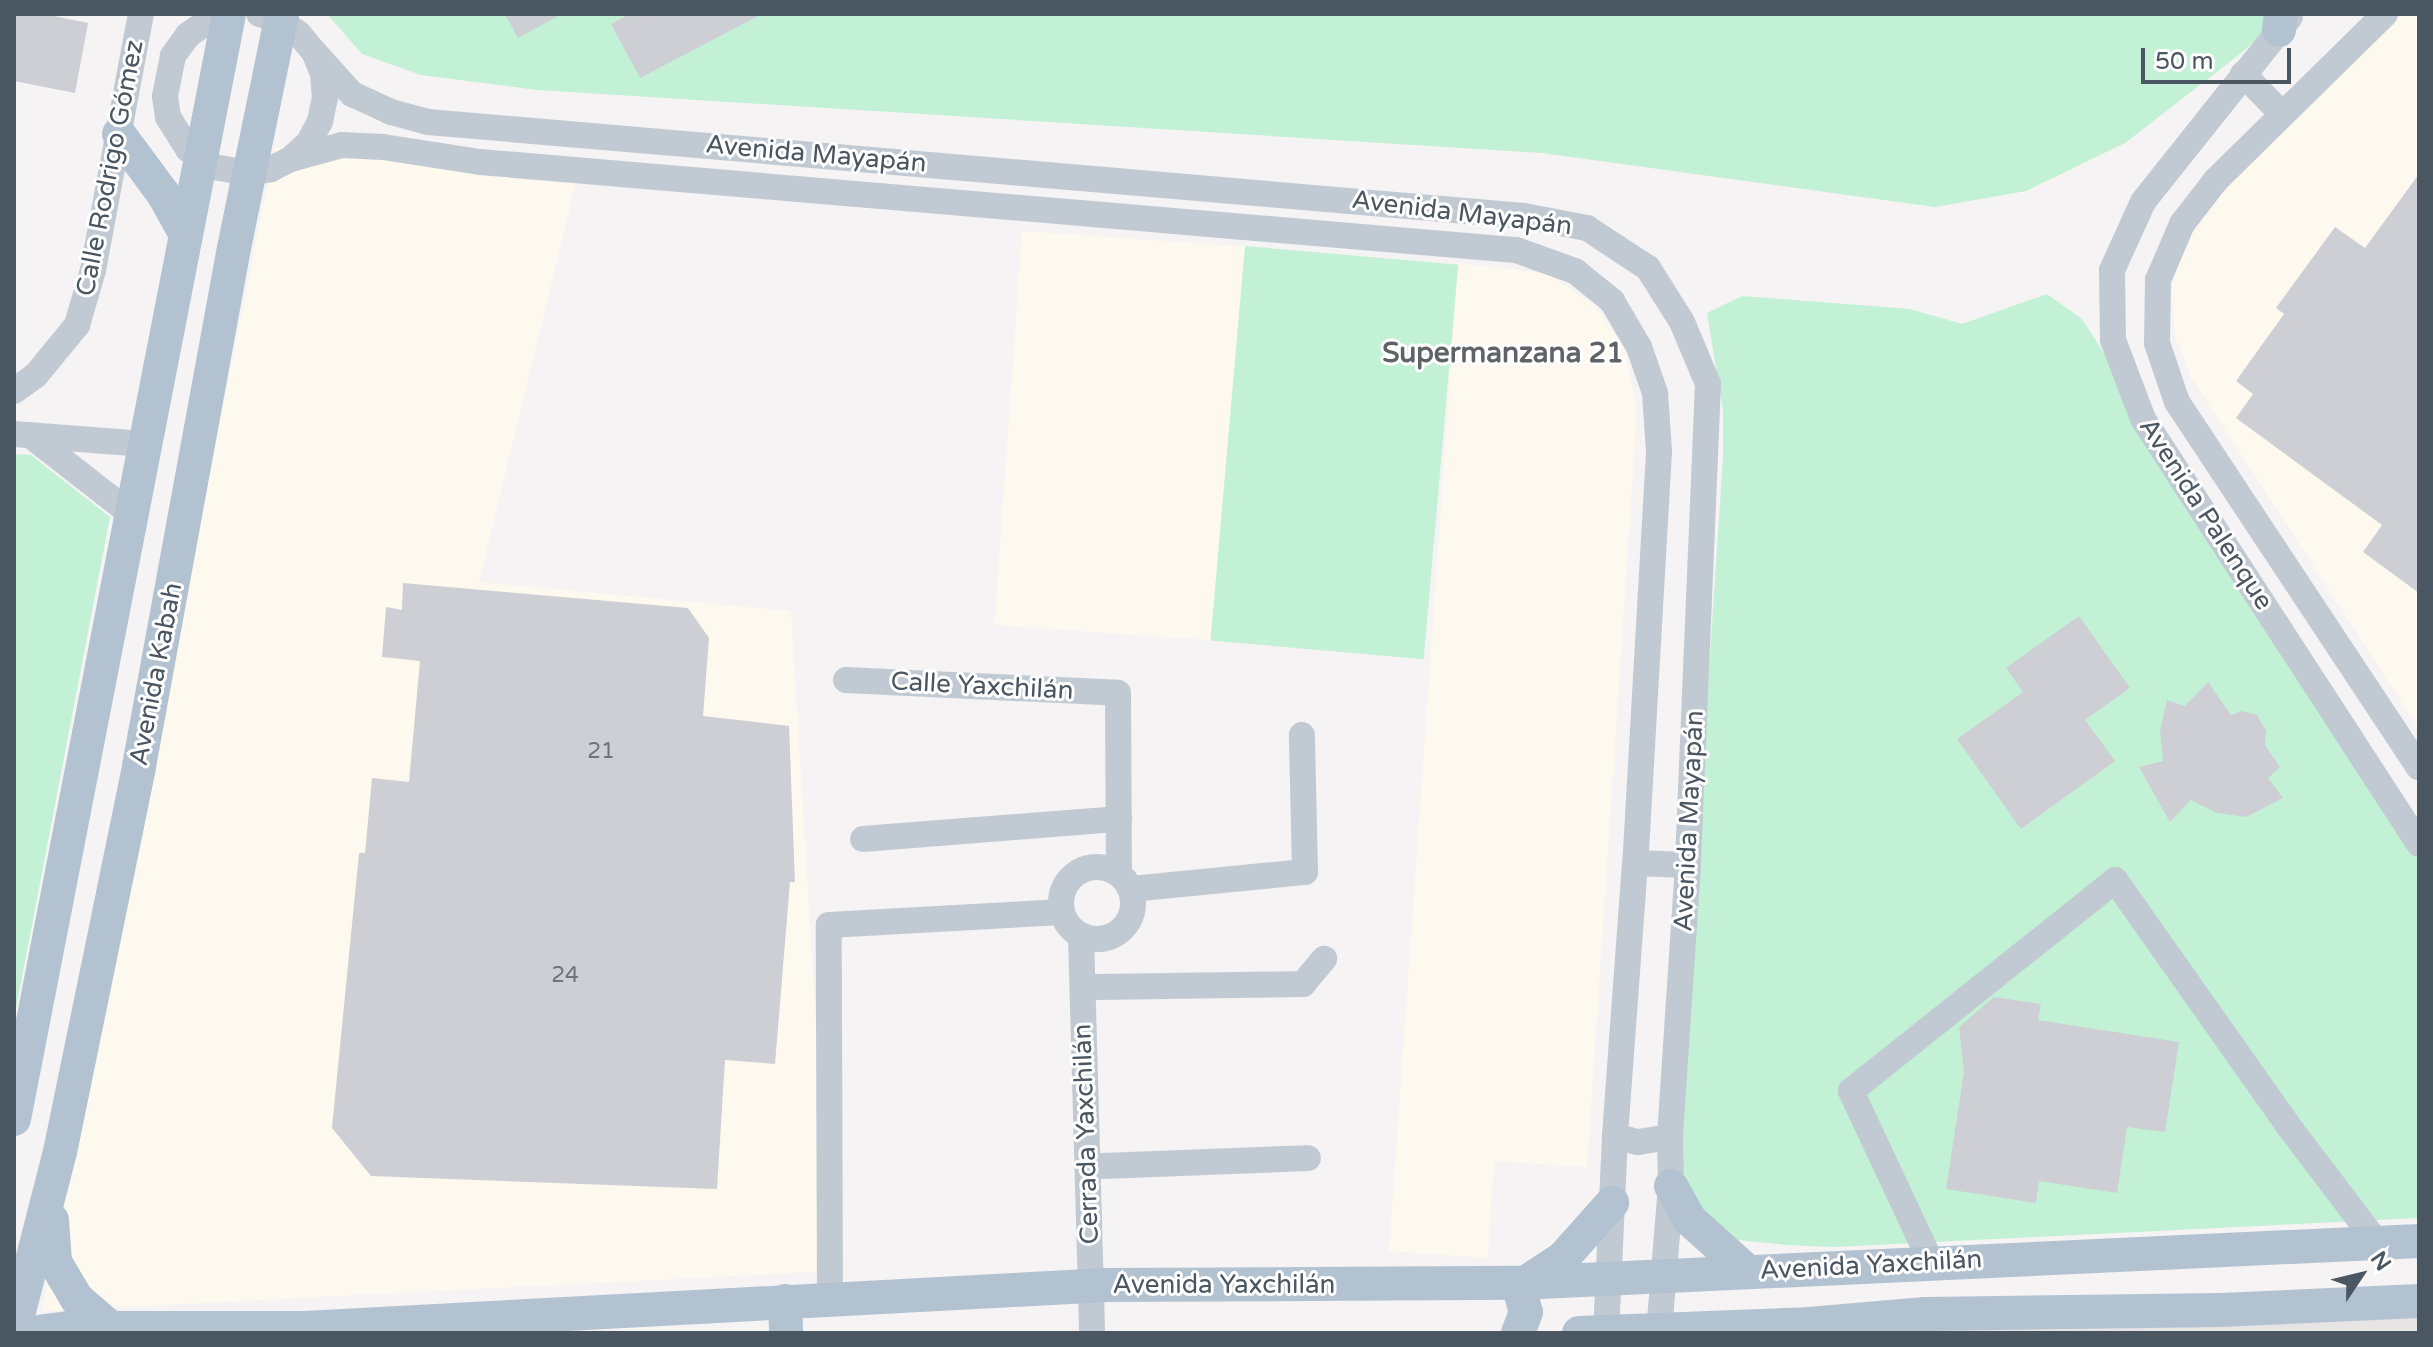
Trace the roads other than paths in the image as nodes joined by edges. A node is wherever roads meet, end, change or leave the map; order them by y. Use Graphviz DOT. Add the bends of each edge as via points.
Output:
graph roads {
  1 [pos="141,14"];
  2 [pos="229,14"];
  3 [pos="2385,14"];
  4 [pos="274,16"];
  5 [pos="2284,19"];
  6 [pos="314,52"];
  7 [pos="168,71"];
  8 [pos="2243,74"];
  9 [pos="391,112"];
  10 [pos="2282,114"];
  11 [pos="122,119"];
  12 [pos="383,147"];
  13 [pos="198,158"];
  14 [pos="291,159"];
  15 [pos="968,167"];
  16 [pos="249,173"];
  17 [pos="966,202"];
  18 [pos="185,233"];
  19 [pos="14,391"];
  20 [pos="22,434"];
  21 [pos="145,444"];
  22 [pos="131,514"];
  23 [pos="2315,611"];
  24 [pos="2283,634"];
  25 [pos="846,680"];
  26 [pos="1302,735"];
  27 [pos="2419,767"];
  28 [pos="1119,819"];
  29 [pos="863,839"];
  30 [pos="2419,844"];
  31 [pos="1635,863"];
  32 [pos="1688,865"];
  33 [pos="1125,881"];
  34 [pos="1062,912"];
  35 [pos="1088,937"];
  36 [pos="1324,959"];
  37 [pos="1097,987"];
  38 [pos="14,1119"];
  39 [pos="1615,1136"];
  40 [pos="1670,1137"];
  41 [pos="1308,1158"];
  42 [pos="1103,1166"];
  43 [pos="1671,1186"];
  44 [pos="50,1191"];
  45 [pos="1612,1203"];
  46 [pos="2419,1241"];
  47 [pos="2378,1244"];
  48 [pos="1931,1262"];
  49 [pos="1747,1271"];
  50 [pos="1807,1271"];
  51 [pos="1662,1276"];
  52 [pos="1608,1277"];
  53 [pos="1522,1282"];
  54 [pos="1099,1285"];
  55 [pos="830,1299"];
  56 [pos="2419,1301"];
  57 [pos="786,1317"];
  58 [pos="1809,1324"];
  59 [pos="1926,1324"];
  60 [pos="112,1329"];
  61 [pos="1659,1330"];
  62 [pos="14,1331"];
  63 [pos="190,1331"];
  64 [pos="1715,1331"];
  65 [pos="1597,1332"];
  66 [pos="29,1333"];
  67 [pos="1092,1333"];
  68 [pos="1109,1333"];
  69 [pos="1518,1333"];
  1 -- 11 [label="street, Calle Rodrigo Gómez"];
  2 -- 7 [label="street" via="188,35"];
  2 -- 13 [label="main road, Avenida Kabah"];
  3 -- 10 [label="street, Avenida Palenque"];
  4 -- 6 [label="street, Avenida Mayapán"];
  4 -- 16 [label="main road, Avenida Kabah"];
  5 -- 8 [label="street, Avenida Palenque"];
  6 -- 9 [label="street, Avenida Mayapán" via="352,94"];
  6 -- 14 [label="street" via="324,86 320,121"];
  7 -- 11 [label="street"];
  7 -- 13 [label="street" via="168,117"];
  8 -- 10 [label="street"];
  8 -- 24 [label="street, Avenida Palenque" via="2143,202 2112,270 2113,340 2143,419"];
  9 -- 12 [label="street" via="380,131"];
  9 -- 15 [label="street, Avenida Mayapán" via="428,122"];
  10 -- 23 [label="street, Avenida Palenque" via="2216,180 2182,224 2158,280 2157,343 2177,402"];
  11 -- 18 [label="main road"];
  11 -- 19 [label="street, Calle Rodrigo Gómez" via="77,325 36,375"];
  12 -- 14 [label="street, Avenida Mayapán" via="342,145"];
  12 -- 17 [label="street, Avenida Mayapán" via="480,162"];
  13 -- 16 [label="street" via="214,167"];
  13 -- 18 [label="main road, Avenida Kabah"];
  14 -- 16 [label="street, Avenida Mayapán"];
  15 -- 17 [label="street"];
  15 -- 32 [label="street, Avenida Mayapán" via="1524,216 1587,228 1648,268 1682,322 1708,384"];
  16 -- 44 [label="main road, Avenida Kabah" via="139,766"];
  17 -- 31 [label="street, Avenida Mayapán" via="1516,250 1575,271 1612,301 1639,347 1655,393 1659,452"];
  18 -- 21 [label="main road, Avenida Kabah"];
  20 -- 21 [label="street"];
  20 -- 22 [label="street"];
  21 -- 22 [label="main road, Avenida Kabah"];
  22 -- 38 [label="main road, Avenida Kabah"];
  23 -- 24 [label="street"];
  23 -- 27 [label="street, Avenida Palenque"];
  24 -- 30 [label="street, Avenida Palenque"];
  25 -- 28 [label="street, Calle Yaxchilán" via="1118,693"];
  26 -- 33 [label="street" via="1305,872"];
  28 -- 29 [label="street"];
  28 -- 33 [label="street"];
  31 -- 32 [label="street"];
  31 -- 39 [label="street, Avenida Mayapán"];
  32 -- 40 [label="street, Avenida Mayapán"];
  33 -- 34 [label="street" via="1103,867 1085,868 1070,878 1062,894"];
  33 -- 35 [label="street" via="1134,903 1131,917 1109,937"];
  34 -- 35 [label="street" via="1069,925"];
  34 -- 55 [label="street" via="829,925"];
  35 -- 37 [label="street, Cerrada Yaxchilán"];
  35 -- 54 [label="street, Cerrada Yaxchilán"];
  36 -- 37 [label="street" via="1303,984"];
  37 -- 42 [label="street, Cerrada Yaxchilán"];
  39 -- 40 [label="street" via="1638,1142"];
  39 -- 45 [label="street, Avenida Mayapán"];
  40 -- 43 [label="street, Avenida Mayapán"];
  41 -- 42 [label="street"];
  42 -- 54 [label="street, Cerrada Yaxchilán"];
  43 -- 49 [label="main road" via="1689,1219"];
  43 -- 51 [label="street, Avenida Mayapán"];
  44 -- 60 [label="main road" via="55,1262 77,1299"];
  44 -- 62 [label="main road, Avenida Kabah"];
  45 -- 52 [label="street, Avenida Mayapán"];
  45 -- 53 [label="main road" via="1563,1258"];
  46 -- 47 [label="main road, Avenida Yaxchilán"];
  47 -- 48 [label="main road, Avenida Yaxchilán"];
  47 -- 48 [label="street" via="2115,880 1851,1091"];
  48 -- 50 [label="main road, Avenida Yaxchilán"];
  49 -- 50 [label="main road, Avenida Yaxchilán"];
  49 -- 51 [label="main road, Avenida Yaxchilán"];
  50 -- 58 [label="main road" via="1800,1297"];
  51 -- 52 [label="main road, Avenida Yaxchilán"];
  51 -- 61 [label="street, Avenida Mayapán"];
  52 -- 53 [label="main road, Avenida Yaxchilán"];
  52 -- 65 [label="street, Avenida Mayapán"];
  53 -- 54 [label="main road, Avenida Yaxchilán"];
  53 -- 69 [label="main road" via="1526,1312"];
  54 -- 55 [label="main road, Avenida Yaxchilán"];
  54 -- 67 [label="street, Cerrada Yaxchilán"];
  54 -- 68 [label="street, Cerrada Yaxchilán"];
  55 -- 57 [label="main road, Avenida Yaxchilán"];
  56 -- 59 [label="main road, Avenida Yaxchilán"];
  57 -- 63 [label="main road, Avenida Yaxchilán"];
  58 -- 59 [label="main road, Avenida Yaxchilán"];
  58 -- 64 [label="main road, Avenida Yaxchilán"];
  60 -- 63 [label="main road, Avenida Yaxchilán"];
  60 -- 66 [label="main road, Avenida Yaxchilán"];
  61 -- 64 [label="main road, Avenida Yaxchilán"];
  61 -- 65 [label="main road, Avenida Yaxchilán"];
}
